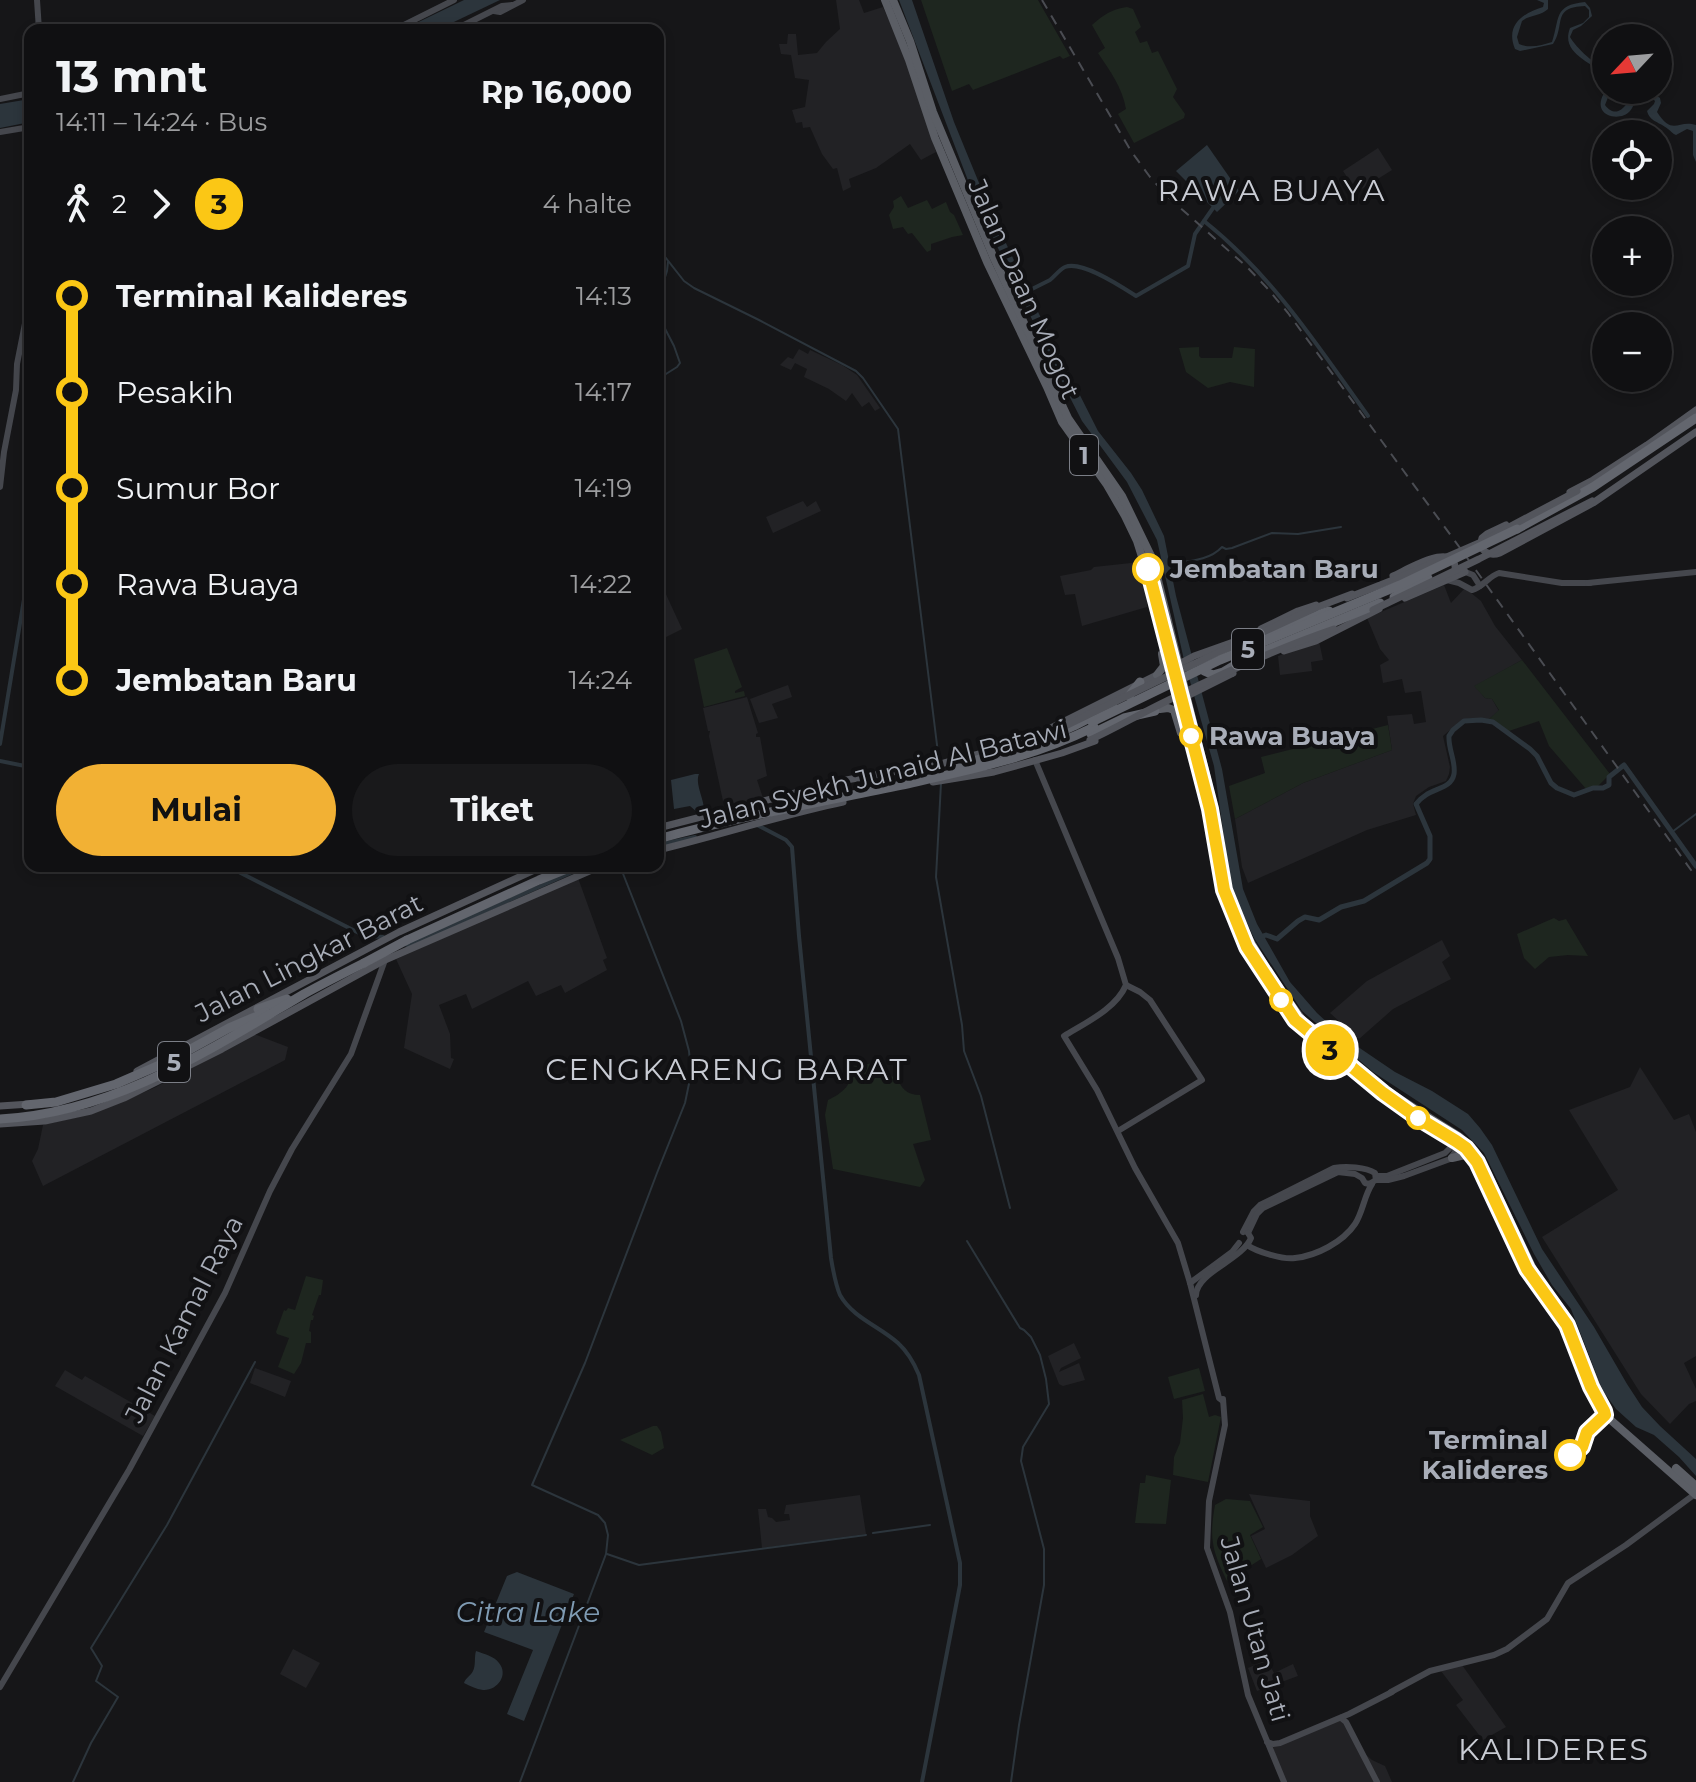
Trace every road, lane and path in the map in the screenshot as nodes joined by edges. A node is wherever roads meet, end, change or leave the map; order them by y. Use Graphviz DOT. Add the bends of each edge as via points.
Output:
graph roads {
  1 [pos="37,0"];
  2 [pos="454,0"];
  3 [pos="523,0"];
  4 [pos="885,0"];
  5 [pos="893,0"];
  6 [pos="512,3"];
  7 [pos="39,24"];
  8 [pos="406,24"];
  9 [pos="466,24"];
  10 [pos="24,94"];
  11 [pos="0,99"];
  12 [pos="24,128"];
  13 [pos="0,132"];
  14 [pos="1017,314"];
  15 [pos="24,328"];
  16 [pos="1696,410"];
  17 [pos="1696,418"];
  18 [pos="1696,424"];
  19 [pos="1696,432"];
  20 [pos="0,487"];
  21 [pos="1579,489"];
  22 [pos="1595,499"];
  23 [pos="1454,563"];
  24 [pos="1465,572"];
  25 [pos="1696,572"];
  26 [pos="1449,580"];
  27 [pos="1405,586"];
  28 [pos="1480,586"];
  29 [pos="1346,598"];
  30 [pos="1326,604"];
  31 [pos="1370,612"];
  32 [pos="1157,623"];
  33 [pos="1336,629"];
  34 [pos="1237,643"];
  35 [pos="1198,655"];
  36 [pos="1242,664"];
  37 [pos="1176,666"];
  38 [pos="1204,671"];
  39 [pos="1156,676"];
  40 [pos="1140,682"];
  41 [pos="1214,682"];
  42 [pos="1184,697"];
  43 [pos="1158,710"];
  44 [pos="1093,725"];
  45 [pos="1042,734"];
  46 [pos="1048,757"];
  47 [pos="1035,760"];
  48 [pos="990,766"];
  49 [pos="958,768"];
  50 [pos="941,773"];
  51 [pos="1202,790"];
  52 [pos="664,832"];
  53 [pos="664,833"];
  54 [pos="664,848"];
  55 [pos="531,872"];
  56 [pos="546,872"];
  57 [pos="559,872"];
  58 [pos="587,872"];
  59 [pos="399,936"];
  60 [pos="435,939"];
  61 [pos="373,946"];
  62 [pos="1249,948"];
  63 [pos="364,950"];
  64 [pos="385,960"];
  65 [pos="371,964"];
  66 [pos="342,983"];
  67 [pos="1126,985"];
  68 [pos="305,992"];
  69 [pos="287,999"];
  70 [pos="266,1012"];
  71 [pos="169,1061"];
  72 [pos="0,1106"];
  73 [pos="19,1115"];
  74 [pos="0,1119"];
  75 [pos="1119,1132"];
  76 [pos="1453,1139"];
  77 [pos="1452,1158"];
  78 [pos="1472,1159"];
  79 [pos="1432,1163"];
  80 [pos="1366,1170"];
  81 [pos="1370,1182"];
  82 [pos="1502,1211"];
  83 [pos="1246,1232"];
  84 [pos="1247,1245"];
  85 [pos="1191,1280"];
  86 [pos="1219,1390"];
  87 [pos="1694,1494"];
  88 [pos="0,1687"];
  89 [pos="1345,1716"];
  90 [pos="1267,1742"];
  91 [pos="1280,1743"];
  92 [pos="1274,1756"];
  93 [pos="1284,1782"];
  94 [pos="1377,1782"];
  1 -- 7 [label="main road"];
  2 -- 8 [label="main road"];
  3 -- 6 [label="main road"];
  4 -- 14 [label="highway, Jalan Daan Mogot / 1" via="987,262"];
  5 -- 14 [label="highway, Jalan Daan Mogot / 1" via="938,125"];
  6 -- 9 [label="main road"];
  10 -- 11 [label="main road"];
  12 -- 13 [label="main road"];
  14 -- 32 [label="highway, Jalan Daan Mogot / 1" via="1062,422 1125,516 1143,558"];
  14 -- 37 [label="highway, Jalan Daan Mogot / 1" via="1068,418 1122,496 1146,543"];
  15 -- 20 [label="main road"];
  16 -- 21 [label="main road"];
  17 -- 27 [label="highway, 5, bridge" via="1593,487"];
  18 -- 27 [label="highway, 5, bridge" via="1596,493 1520,535"];
  19 -- 22 [label="main road"];
  21 -- 22 [label="main road" via="1487,534 1481,542 1485,553 1500,553"];
  21 -- 29 [label="main road, bridge" via="1479,543"];
  22 -- 31 [label="main road, bridge"];
  23 -- 24 [label="main road"];
  23 -- 26 [label="main road"];
  23 -- 29 [label="main road" via="1440,556"];
  24 -- 26 [label="main road"];
  24 -- 28 [label="main road"];
  25 -- 28 [label="main road" via="1576,584 1504,573"];
  26 -- 28 [label="main road" via="1472,590"];
  26 -- 31 [label="main road"];
  27 -- 34 [label="highway, bridge" via="1399,583"];
  27 -- 36 [label="highway, bridge" via="1377,605"];
  27 -- 44 [label="highway, 5, bridge"];
  29 -- 30 [label="main road"];
  30 -- 34 [label="main road" via="1298,611"];
  30 -- 45 [label="main road, bridge"];
  31 -- 33 [label="main road"];
  32 -- 37 [label="highway, Jalan Daan Mogot / 1"];
  32 -- 39 [label="highway" via="1164,666"];
  33 -- 36 [label="main road" via="1312,643"];
  33 -- 46 [label="main road, bridge" via="1262,656"];
  34 -- 35 [label="main road"];
  35 -- 37 [label="main road"];
  35 -- 38 [label="main road"];
  36 -- 38 [label="highway" via="1216,675"];
  36 -- 41 [label="main road"];
  37 -- 42 [label="highway, Jalan Daan Mogot / 1"];
  38 -- 41 [label="main road"];
  39 -- 40 [label="main road"];
  39 -- 43 [label="main road" via="1168,696"];
  40 -- 45 [label="main road"];
  40 -- 49 [label="highway" via="1124,700 1074,726"];
  41 -- 42 [label="main road, bridge"];
  42 -- 51 [label="highway, Jalan Daan Mogot / 1"];
  42 -- 62 [label="highway, Jalan Daan Mogot / 1" via="1214,807 1226,881"];
  43 -- 46 [label="main road, Jalan Syekh Junaid Al Batawi"];
  43 -- 48 [label="highway" via="1124,718 1029,759"];
  43 -- 51 [label="highway" via="1175,711 1192,774"];
  44 -- 48 [label="highway, 5" via="1038,752"];
  44 -- 49 [label="highway, 5" via="1035,748"];
  45 -- 50 [label="main road"];
  46 -- 47 [label="main road, Jalan Syekh Junaid Al Batawi"];
  47 -- 50 [label="main road, Jalan Syekh Junaid Al Batawi" via="994,772"];
  47 -- 67 [label="main road"];
  48 -- 50 [label="highway, 5"];
  49 -- 50 [label="highway, 5"];
  50 -- 52 [label="main road" via="846,780"];
  50 -- 53 [label="highway, 5"];
  50 -- 54 [label="main road, Jalan Syekh Junaid Al Batawi"];
  51 -- 62 [label="highway, Jalan Daan Mogot / 1" via="1223,895"];
  55 -- 59 [label="main road, Jalan Lingkar Barat"];
  56 -- 59 [label="highway, 5"];
  57 -- 59 [label="highway, 5"];
  58 -- 60 [label="main road"];
  59 -- 60 [label="main road" via="388,944 395,952"];
  59 -- 61 [label="main road, Jalan Lingkar Barat"];
  59 -- 68 [label="highway, 5, bridge"];
  60 -- 64 [label="main road"];
  61 -- 63 [label="main road, Jalan Lingkar Barat"];
  61 -- 65 [label="main road" via="378,958"];
  62 -- 76 [label="highway, Jalan Daan Mogot / 1" via="1291,1019 1411,1115"];
  63 -- 65 [label="main road" via="373,954"];
  63 -- 73 [label="main road, Jalan Lingkar Barat" via="122,1078"];
  64 -- 66 [label="main road"];
  64 -- 88 [label="main road, Jalan Kamal Raya" via="351,1054 292,1149 221,1300 129,1470"];
  65 -- 66 [label="main road"];
  66 -- 73 [label="main road" via="124,1098 45,1121"];
  67 -- 75 [label="main road, Jalan Utan Jati" via="1116,1002 1064,1036"];
  67 -- 75 [label="main road" via="1150,1000 1202,1080"];
  68 -- 69 [label="highway, 5"];
  68 -- 73 [label="highway, 5" via="228,1040 135,1086 58,1112"];
  69 -- 70 [label="highway, 5"];
  69 -- 71 [label="highway" via="210,1034"];
  70 -- 71 [label="highway"];
  70 -- 73 [label="highway, 5" via="113,1089"];
  71 -- 73 [label="highway"];
  72 -- 73 [label="main road, Jalan Lingkar Barat"];
  73 -- 74 [label="highway, 5"];
  75 -- 85 [label="main road, Jalan Utan Jati" via="1175,1237"];
  76 -- 77 [label="main road" via="1457,1149"];
  76 -- 78 [label="highway, Jalan Daan Mogot / 1"];
  76 -- 79 [label="main road" via="1448,1152"];
  76 -- 82 [label="highway, Jalan Daan Mogot / 1" via="1468,1143 1481,1159"];
  77 -- 78 [label="highway"];
  77 -- 79 [label="main road"];
  78 -- 82 [label="highway, Jalan Daan Mogot / 1"];
  79 -- 81 [label="main road"];
  80 -- 81 [label="main road"];
  80 -- 81 [label="main road" via="1371,1170"];
  80 -- 83 [label="main road" via="1338,1167 1304,1182 1259,1206"];
  81 -- 83 [label="main road" via="1338,1172 1263,1208"];
  81 -- 84 [label="main road" via="1346,1236 1329,1246 1295,1259"];
  82 -- 87 [label="highway, Jalan Daan Mogot / 1" via="1527,1272 1564,1326 1594,1398"];
  83 -- 84 [label="main road" via="1251,1238"];
  83 -- 84 [label="main road" via="1237,1236"];
  84 -- 85 [label="main road"];
  84 -- 86 [label="main road, Jalan Utan Jati" via="1196,1290"];
  85 -- 86 [label="main road, Jalan Utan Jati"];
  86 -- 90 [label="main road, Jalan Utan Jati" via="1225,1425 1209,1501 1207,1548 1230,1612 1248,1695"];
  87 -- 89 [label="main road" via="1568,1583 1547,1619 1507,1649 1427,1672"];
  89 -- 91 [label="main road"];
  89 -- 94 [label="main road"];
  90 -- 91 [label="main road"];
  90 -- 92 [label="main road, Jalan Utan Jati"];
  91 -- 92 [label="main road"];
  92 -- 93 [label="main road, Jalan Utan Jati"];
}
